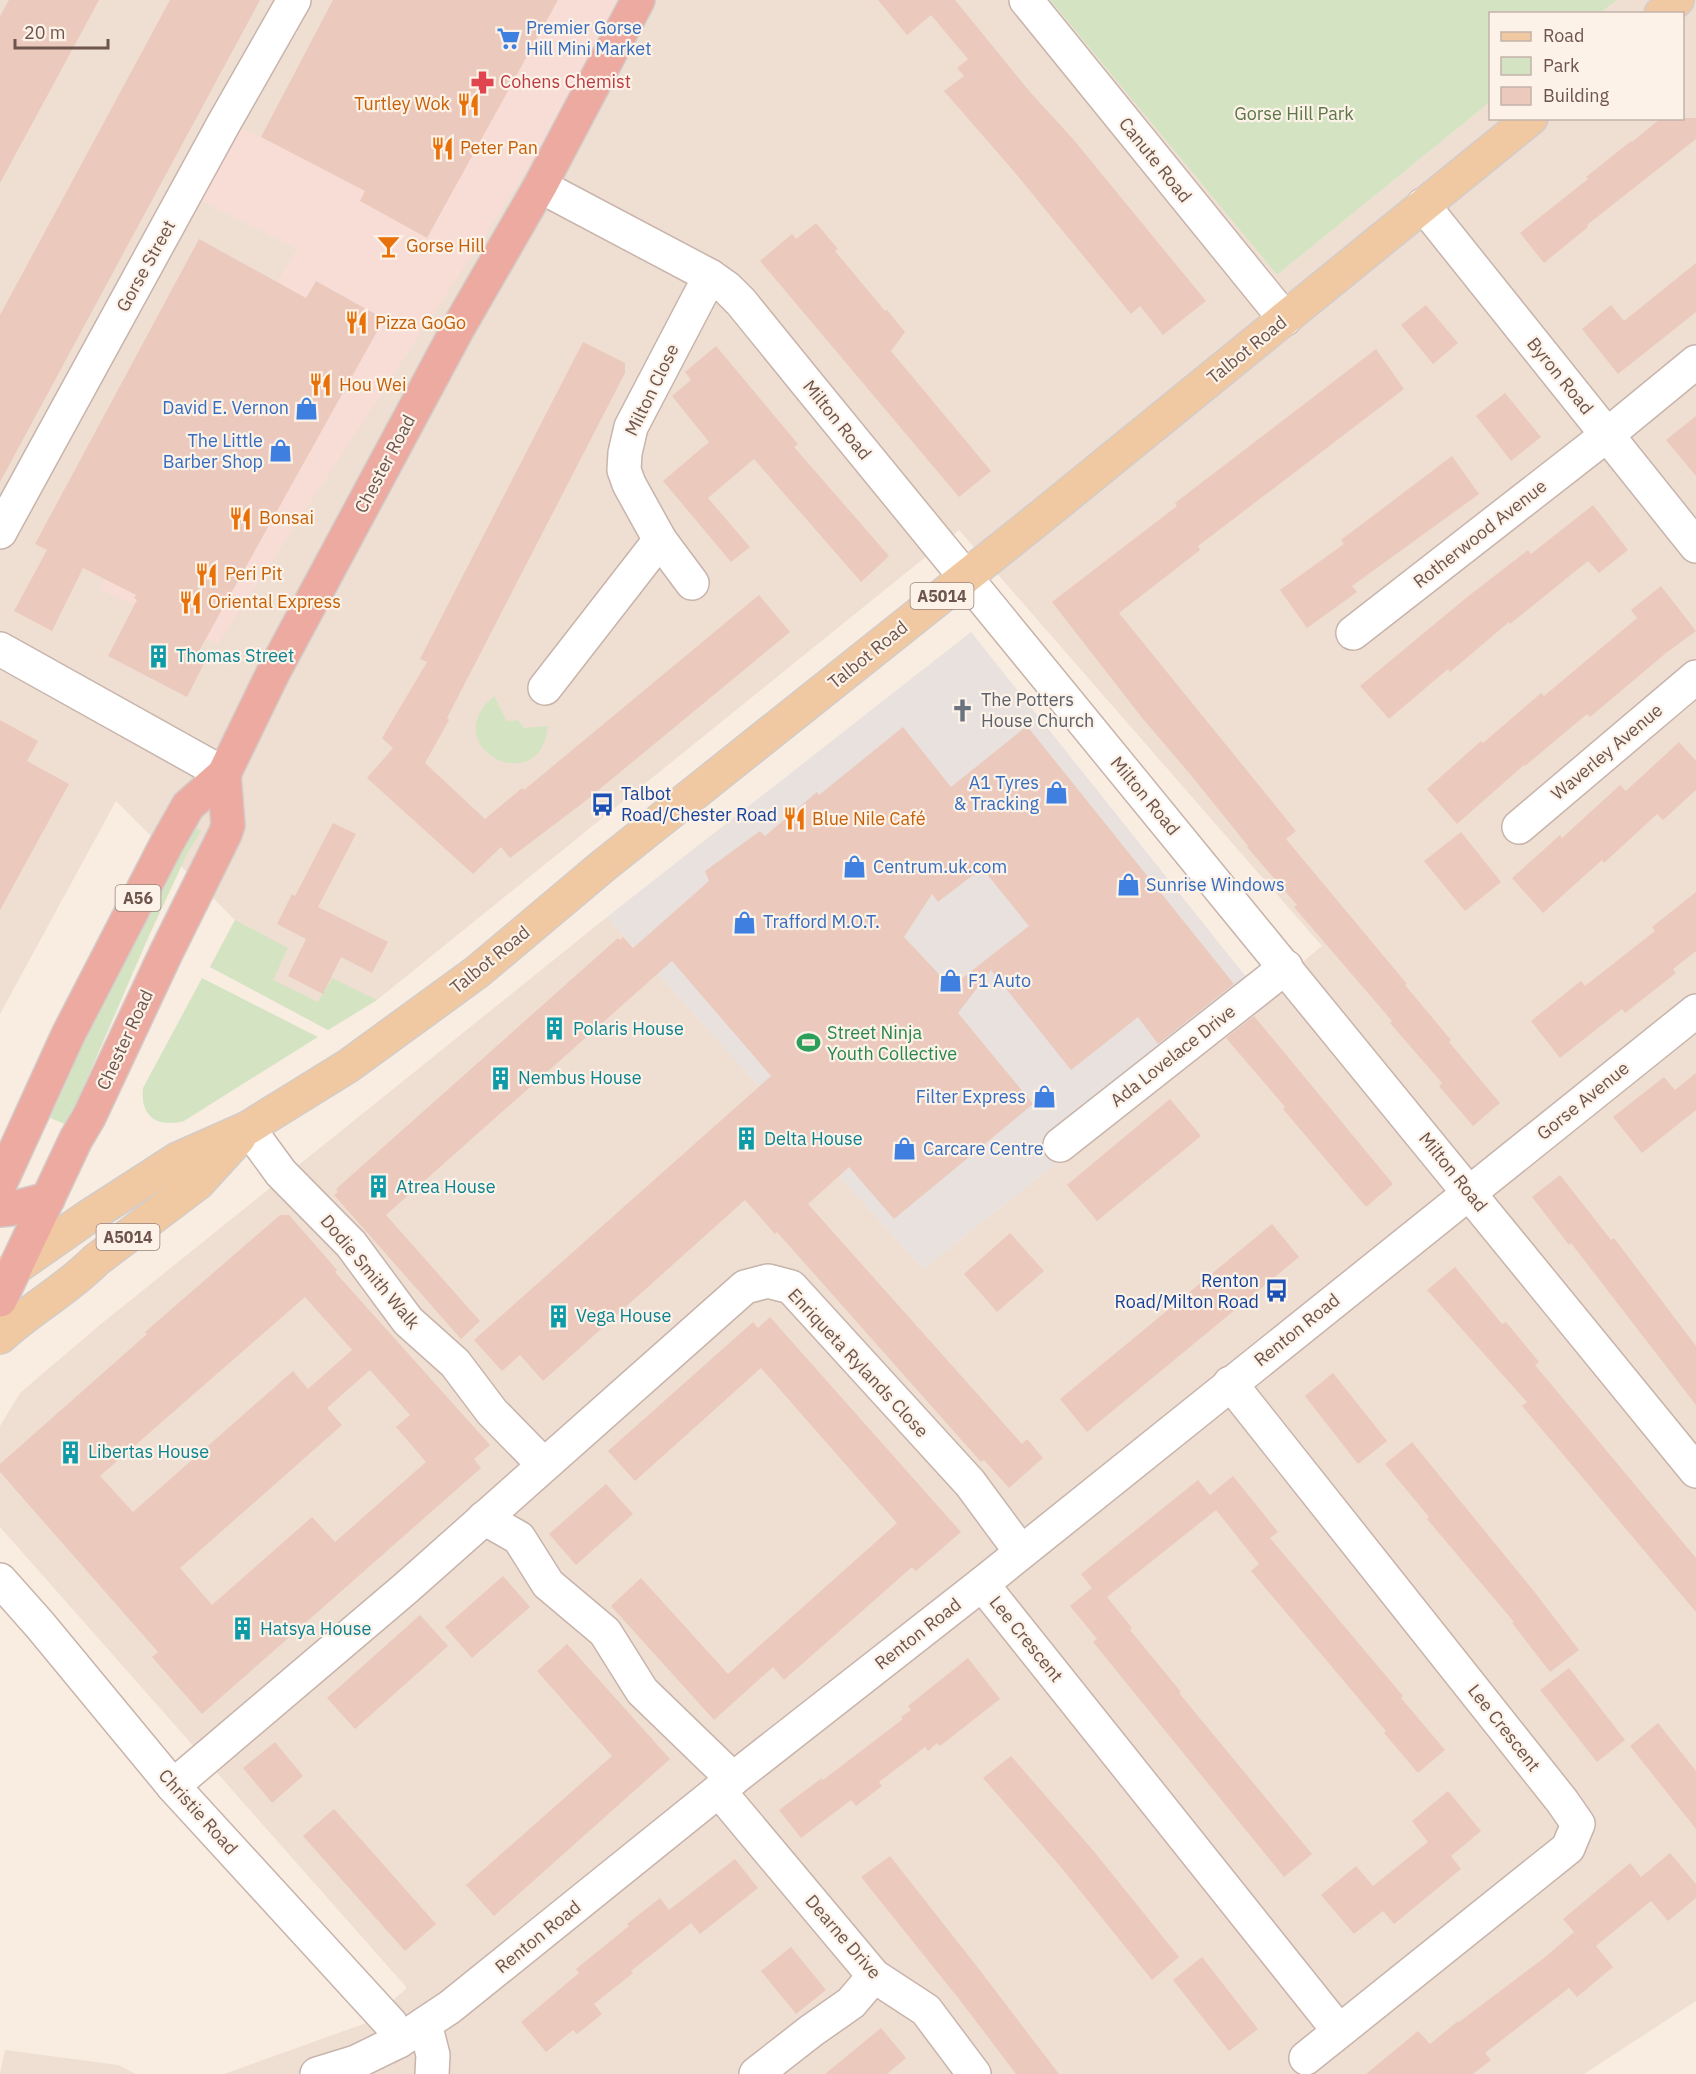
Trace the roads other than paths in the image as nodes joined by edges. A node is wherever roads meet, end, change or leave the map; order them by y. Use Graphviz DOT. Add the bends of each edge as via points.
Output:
graph roads {
  1 [pos="294,0"];
  2 [pos="638,0"];
  3 [pos="1026,0"];
  4 [pos="1677,0"];
  5 [pos="1663,12"];
  6 [pos="1529,120"];
  7 [pos="540,186"];
  8 [pos="1423,206"];
  9 [pos="710,276"];
  10 [pos="1285,320"];
  11 [pos="1696,362"];
  12 [pos="1607,435"];
  13 [pos="0,532"];
  14 [pos="660,540"];
  15 [pos="1696,546"];
  16 [pos="965,578"];
  17 [pos="692,583"];
  18 [pos="1353,633"];
  19 [pos="0,649"];
  20 [pos="1696,677"];
  21 [pos="545,688"];
  22 [pos="224,774"];
  23 [pos="1519,827"];
  24 [pos="1286,967"];
  25 [pos="1696,1011"];
  26 [pos="248,1128"];
  27 [pos="1060,1145"];
  28 [pos="0,1184"];
  29 [pos="1470,1192"];
  30 [pos="48,1199"];
  31 [pos="0,1210"];
  32 [pos="8,1273"];
  33 [pos="0,1300"];
  34 [pos="0,1337"];
  35 [pos="1230,1383"];
  36 [pos="544,1465"];
  37 [pos="1696,1471"];
  38 [pos="484,1518"];
  39 [pos="1021,1552"];
  40 [pos="0,1580"];
  41 [pos="982,1584"];
  42 [pos="173,1785"];
  43 [pos="726,1785"];
  44 [pos="874,1976"];
  45 [pos="1339,2031"];
  46 [pos="412,2033"];
  47 [pos="1305,2058"];
  48 [pos="358,2068"];
  49 [pos="317,2074"];
  50 [pos="432,2074"];
  51 [pos="756,2074"];
  52 [pos="974,2074"];
  1 -- 13 [label="street, Gorse Street"];
  2 -- 7 [label="highway, Chester Road / A56"];
  3 -- 10 [label="street, Canute Road"];
  4 -- 5 [label="main road"];
  6 -- 8 [label="main road, Talbot Road / A5014"];
  7 -- 9 [label="street, Milton Road"];
  7 -- 22 [label="highway, Chester Road / A56" via="457,330 273,673"];
  8 -- 10 [label="main road, Talbot Road / A5014"];
  8 -- 12 [label="street, Byron Road"];
  9 -- 14 [label="street, Milton Close" via="631,427 625,453 624,470 629,484"];
  9 -- 16 [label="street, Milton Road" via="741,302"];
  10 -- 16 [label="main road, Talbot Road / A5014"];
  11 -- 12 [label="street, Rotherwood Avenue"];
  12 -- 15 [label="street, Byron Road"];
  12 -- 18 [label="street, Rotherwood Avenue"];
  14 -- 17 [label="street, Milton Close"];
  14 -- 21 [label="street"];
  16 -- 24 [label="street, Milton Road"];
  16 -- 26 [label="main road, Talbot Road / A5014" via="603,866 477,972 348,1066"];
  19 -- 22 [label="street"];
  20 -- 23 [label="street, Waverley Avenue"];
  22 -- 28 [label="highway, Chester Road / A56" via="183,813 68,1035"];
  22 -- 30 [label="highway, Chester Road / A56" via="228,825 225,834"];
  24 -- 27 [label="street, Ada Lovelace Drive"];
  24 -- 29 [label="street, Milton Road"];
  25 -- 29 [label="street, Gorse Avenue"];
  26 -- 32 [label="main road, Talbot Road / A5014" via="178,1159"];
  26 -- 34 [label="main road, Talbot Road / A5014" via="198,1183"];
  26 -- 36 [label="street, Dodie Smith Walk" via="281,1173 351,1244 408,1321 455,1363 492,1412"];
  29 -- 35 [label="street, Renton Road"];
  29 -- 37 [label="street, Milton Road"];
  30 -- 31 [label="highway"];
  30 -- 32 [label="highway, Chester Road / A56"];
  32 -- 33 [label="highway, Chester Road / A56"];
  35 -- 39 [label="street, Renton Road"];
  35 -- 45 [label="street, Lee Crescent" via="1578,1824 1568,1848"];
  36 -- 38 [label="street, Enriqueta Rylands Close"];
  36 -- 39 [label="street, Enriqueta Rylands Close" via="746,1287 768,1281 791,1287 970,1483"];
  38 -- 42 [label="street, Enriqueta Rylands Close"];
  38 -- 43 [label="street, Dearne Drive" via="519,1538 548,1584 605,1632 642,1691"];
  39 -- 41 [label="street, Renton Road"];
  40 -- 42 [label="street, Christie Road"];
  41 -- 43 [label="street, Renton Road"];
  41 -- 45 [label="street, Lee Crescent"];
  42 -- 46 [label="street, Christie Road" via="391,2024"];
  43 -- 44 [label="street, Dearne Drive"];
  43 -- 46 [label="street, Renton Road" via="450,2007"];
  44 -- 51 [label="street" via="851,2004"];
  44 -- 52 [label="street, Dearne Drive" via="926,2010"];
  45 -- 47 [label="street, Lee Crescent"];
  46 -- 48 [label="street, Renton Road"];
  46 -- 50 [label="street, Christie Road" via="433,2055"];
  48 -- 49 [label="street, Renton Road"];
}
